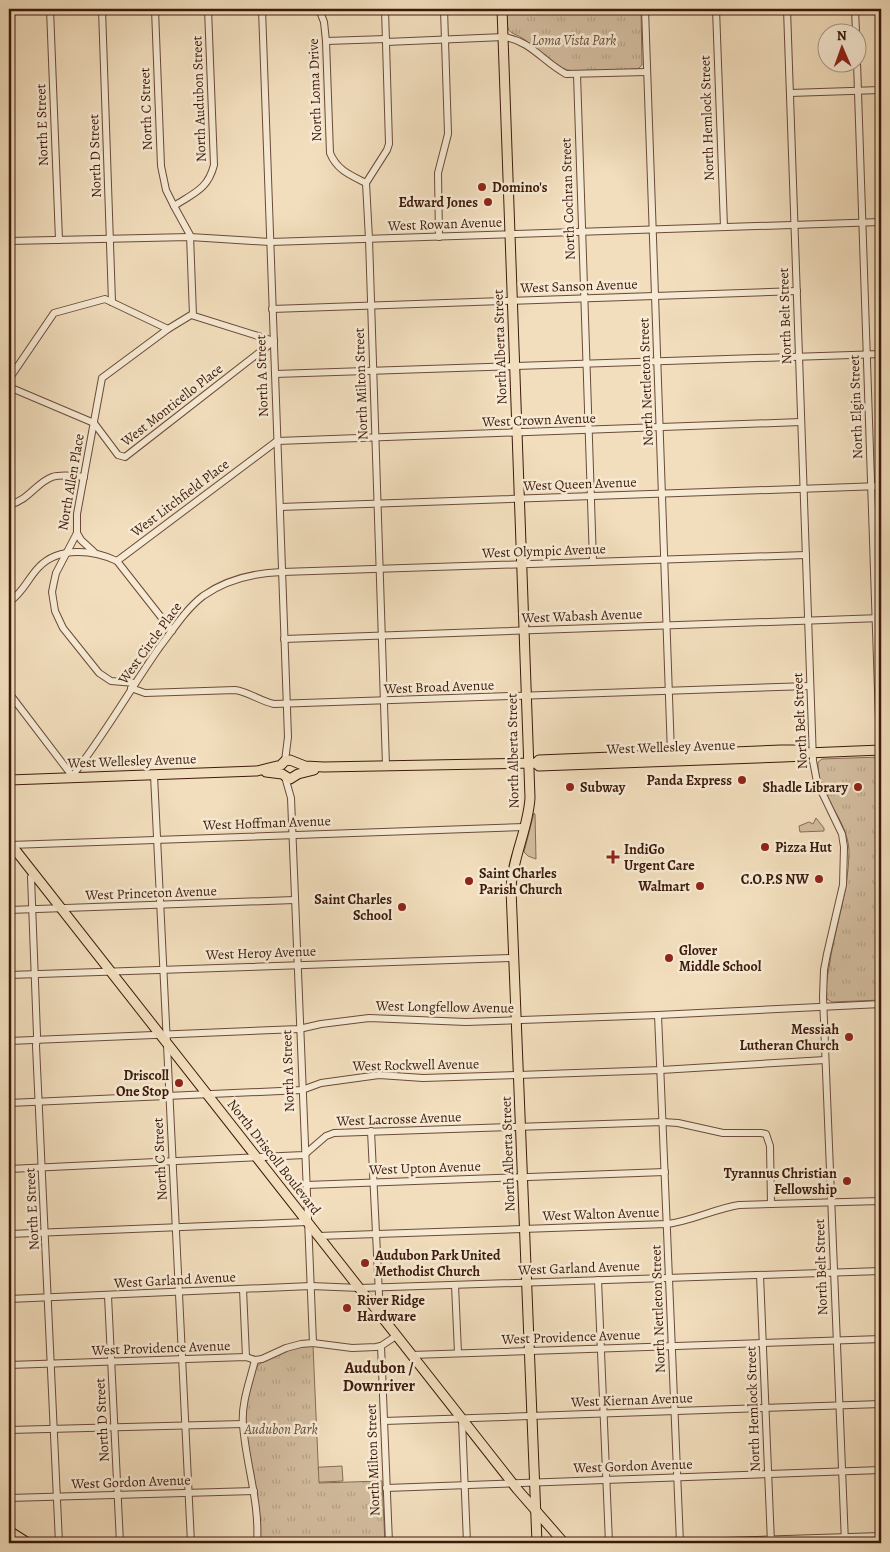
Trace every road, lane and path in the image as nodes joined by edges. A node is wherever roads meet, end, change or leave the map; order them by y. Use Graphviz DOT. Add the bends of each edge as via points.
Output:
graph roads {
  1 [pos="50,9"];
  2 [pos="102,9"];
  3 [pos="155,9"];
  4 [pos="208,9"];
  5 [pos="262,9"];
  6 [pos="319,9"];
  7 [pos="385,9"];
  8 [pos="444,9"];
  9 [pos="502,9"];
  10 [pos="645,9"];
  11 [pos="716,9"];
  12 [pos="787,9"];
  13 [pos="855,9"];
  14 [pos="856,22"];
  15 [pos="504,37"];
  16 [pos="445,39"];
  17 [pos="386,40"];
  18 [pos="326,41"];
  19 [pos="647,72"];
  20 [pos="857,72"];
  21 [pos="577,74"];
  22 [pos="858,90"];
  23 [pos="881,90"];
  24 [pos="790,93"];
  25 [pos="366,183"];
  26 [pos="174,206"];
  27 [pos="862,222"];
  28 [pos="881,222"];
  29 [pos="795,225"];
  30 [pos="724,227"];
  31 [pos="653,229"];
  32 [pos="582,232"];
  33 [pos="510,234"];
  34 [pos="190,237"];
  35 [pos="439,237"];
  36 [pos="110,238"];
  37 [pos="369,239"];
  38 [pos="59,240"];
  39 [pos="9,241"];
  40 [pos="270,242"];
  41 [pos="797,291"];
  42 [pos="655,296"];
  43 [pos="584,298"];
  44 [pos="513,301"];
  45 [pos="112,302"];
  46 [pos="371,305"];
  47 [pos="272,308"];
  48 [pos="192,315"];
  49 [pos="168,329"];
  50 [pos="274,341"];
  51 [pos="867,354"];
  52 [pos="881,354"];
  53 [pos="799,357"];
  54 [pos="658,362"];
  55 [pos="587,365"];
  56 [pos="515,367"];
  57 [pos="373,371"];
  58 [pos="275,374"];
  59 [pos="9,380"];
  60 [pos="9,387"];
  61 [pos="801,422"];
  62 [pos="94,423"];
  63 [pos="9,424"];
  64 [pos="660,428"];
  65 [pos="589,430"];
  66 [pos="517,433"];
  67 [pos="375,438"];
  68 [pos="277,441"];
  69 [pos="84,477"];
  70 [pos="871,486"];
  71 [pos="881,486"];
  72 [pos="803,489"];
  73 [pos="662,494"];
  74 [pos="591,496"];
  75 [pos="520,498"];
  76 [pos="378,503"];
  77 [pos="9,505"];
  78 [pos="280,507"];
  79 [pos="77,533"];
  80 [pos="95,553"];
  81 [pos="66,554"];
  82 [pos="806,554"];
  83 [pos="664,560"];
  84 [pos="117,562"];
  85 [pos="593,562"];
  86 [pos="522,564"];
  87 [pos="380,569"];
  88 [pos="282,572"];
  89 [pos="9,602"];
  90 [pos="878,618"];
  91 [pos="808,620"];
  92 [pos="667,626"];
  93 [pos="524,630"];
  94 [pos="172,631"];
  95 [pos="382,635"];
  96 [pos="284,639"];
  97 [pos="133,686"];
  98 [pos="810,686"];
  99 [pos="669,692"];
  100 [pos="9,693"];
  101 [pos="526,696"];
  102 [pos="384,701"];
  103 [pos="287,704"];
  104 [pos="881,750"];
  105 [pos="810,752"];
  106 [pos="658,754"];
  107 [pos="671,754"];
  108 [pos="620,756"];
  109 [pos="637,762"];
  110 [pos="532,763"];
  111 [pos="386,766"];
  112 [pos="290,769"];
  113 [pos="154,774"];
  114 [pos="74,777"];
  115 [pos="9,780"];
  116 [pos="526,827"];
  117 [pos="292,834"];
  118 [pos="157,839"];
  119 [pos="10,844"];
  120 [pos="34,874"];
  121 [pos="294,900"];
  122 [pos="160,905"];
  123 [pos="61,908"];
  124 [pos="9,910"];
  125 [pos="32,910"];
  126 [pos="513,958"];
  127 [pos="297,965"];
  128 [pos="163,969"];
  129 [pos="111,972"];
  130 [pos="35,974"];
  131 [pos="9,975"];
  132 [pos="881,1004"];
  133 [pos="823,1005"];
  134 [pos="658,1015"];
  135 [pos="516,1020"];
  136 [pos="299,1029"];
  137 [pos="164,1038"];
  138 [pos="37,1040"];
  139 [pos="9,1041"];
  140 [pos="825,1060"];
  141 [pos="661,1070"];
  142 [pos="518,1075"];
  143 [pos="302,1090"];
  144 [pos="207,1094"];
  145 [pos="169,1096"];
  146 [pos="39,1102"];
  147 [pos="9,1103"];
  148 [pos="663,1122"];
  149 [pos="520,1127"];
  150 [pos="372,1131"];
  151 [pos="304,1156"];
  152 [pos="257,1158"];
  153 [pos="173,1162"];
  154 [pos="42,1168"];
  155 [pos="9,1169"];
  156 [pos="665,1172"];
  157 [pos="522,1178"];
  158 [pos="373,1182"];
  159 [pos="306,1185"];
  160 [pos="881,1201"];
  161 [pos="831,1202"];
  162 [pos="771,1204"];
  163 [pos="307,1222"];
  164 [pos="667,1224"];
  165 [pos="175,1227"];
  166 [pos="524,1229"];
  167 [pos="45,1233"];
  168 [pos="9,1234"];
  169 [pos="376,1234"];
  170 [pos="318,1236"];
  171 [pos="881,1271"];
  172 [pos="834,1273"];
  173 [pos="760,1275"];
  174 [pos="669,1278"];
  175 [pos="598,1280"];
  176 [pos="527,1282"];
  177 [pos="455,1285"];
  178 [pos="311,1286"];
  179 [pos="360,1288"];
  180 [pos="378,1288"];
  181 [pos="243,1289"];
  182 [pos="179,1292"];
  183 [pos="108,1296"];
  184 [pos="48,1298"];
  185 [pos="9,1300"];
  186 [pos="380,1315"];
  187 [pos="396,1336"];
  188 [pos="881,1339"];
  189 [pos="837,1340"];
  190 [pos="313,1343"];
  191 [pos="763,1343"];
  192 [pos="381,1346"];
  193 [pos="672,1346"];
  194 [pos="600,1349"];
  195 [pos="530,1351"];
  196 [pos="458,1353"];
  197 [pos="411,1355"];
  198 [pos="246,1357"];
  199 [pos="182,1360"];
  200 [pos="254,1360"];
  201 [pos="111,1362"];
  202 [pos="51,1364"];
  203 [pos="9,1365"];
  204 [pos="881,1404"];
  205 [pos="839,1406"];
  206 [pos="766,1408"];
  207 [pos="675,1412"];
  208 [pos="604,1414"];
  209 [pos="533,1416"];
  210 [pos="462,1419"];
  211 [pos="384,1421"];
  212 [pos="242,1424"];
  213 [pos="185,1425"];
  214 [pos="114,1427"];
  215 [pos="54,1429"];
  216 [pos="9,1430"];
  217 [pos="881,1470"];
  218 [pos="842,1471"];
  219 [pos="768,1474"];
  220 [pos="678,1477"];
  221 [pos="606,1480"];
  222 [pos="464,1484"];
  223 [pos="514,1486"];
  224 [pos="535,1486"];
  225 [pos="386,1488"];
  226 [pos="254,1491"];
  227 [pos="188,1493"];
  228 [pos="118,1495"];
  229 [pos="58,1497"];
  230 [pos="9,1498"];
  231 [pos="536,1511"];
  232 [pos="552,1530"];
  233 [pos="9,1531"];
  234 [pos="881,1536"];
  235 [pos="845,1540"];
  236 [pos="537,1541"];
  237 [pos="771,1541"];
  238 [pos="28,1543"];
  239 [pos="59,1543"];
  240 [pos="120,1543"];
  241 [pos="191,1543"];
  242 [pos="257,1543"];
  243 [pos="389,1543"];
  244 [pos="467,1543"];
  245 [pos="564,1543"];
  246 [pos="609,1543"];
  247 [pos="662,1543"];
  248 [pos="680,1543"];
  1 -- 38 [label="street, North E Street"];
  2 -- 36 [label="street, North D Street"];
  3 -- 26 [label="street, North C Street" via="161,166 166,190"];
  4 -- 26 [label="street, North Audubon Street" via="214,165 204,186"];
  5 -- 40 [label="street, North A Street"];
  6 -- 18 [label="street, North Loma Drive"];
  7 -- 17 [label="street"];
  8 -- 16 [label="street"];
  9 -- 15 [label="main road, North Alberta Street"];
  10 -- 19 [label="street, North Nettleton Street"];
  11 -- 30 [label="street, North Hemlock Street"];
  12 -- 24 [label="street, North Belt Street"];
  13 -- 14 [label="street"];
  15 -- 16 [label="street"];
  15 -- 21 [label="street" via="526,44 566,74"];
  15 -- 33 [label="main road, North Alberta Street"];
  16 -- 17 [label="street"];
  16 -- 35 [label="street" via="448,134 438,173"];
  17 -- 18 [label="street"];
  17 -- 25 [label="street" via="389,144"];
  18 -- 25 [label="street, North Loma Drive" via="330,153 342,172"];
  19 -- 21 [label="street"];
  19 -- 31 [label="street, North Nettleton Street"];
  20 -- 22 [label="street, North Elgin Street"];
  21 -- 32 [label="street, North Cochran Street"];
  22 -- 23 [label="street"];
  22 -- 24 [label="street"];
  22 -- 27 [label="street, North Elgin Street"];
  24 -- 29 [label="street, North Belt Street"];
  25 -- 37 [label="street, North Milton Street"];
  26 -- 34 [label="street"];
  27 -- 28 [label="street, West Rowan Avenue"];
  27 -- 29 [label="street, West Rowan Avenue"];
  27 -- 51 [label="street, North Elgin Street"];
  29 -- 30 [label="street, West Rowan Avenue"];
  29 -- 41 [label="street, North Belt Street"];
  30 -- 31 [label="street, West Rowan Avenue"];
  31 -- 32 [label="street, West Rowan Avenue"];
  31 -- 42 [label="street, North Nettleton Street"];
  32 -- 33 [label="street, West Rowan Avenue"];
  32 -- 43 [label="street, North Cochran Street"];
  33 -- 35 [label="street, West Rowan Avenue"];
  33 -- 44 [label="main road, North Alberta Street"];
  34 -- 36 [label="street, West Rowan Avenue"];
  34 -- 40 [label="street, West Rowan Avenue"];
  34 -- 48 [label="street"];
  35 -- 37 [label="street, West Rowan Avenue"];
  36 -- 38 [label="street, West Rowan Avenue"];
  36 -- 45 [label="street, North D Street"];
  37 -- 40 [label="street, West Rowan Avenue"];
  37 -- 46 [label="street, North Milton Street"];
  38 -- 39 [label="street, West Rowan Avenue"];
  40 -- 47 [label="street, North A Street"];
  41 -- 42 [label="street, West Sanson Avenue"];
  41 -- 53 [label="street, North Belt Street"];
  42 -- 43 [label="street, West Sanson Avenue"];
  42 -- 54 [label="street, North Nettleton Street"];
  43 -- 44 [label="street, West Sanson Avenue"];
  43 -- 55 [label="street, North Cochran Street"];
  44 -- 46 [label="street, West Sanson Avenue"];
  44 -- 56 [label="main road, North Alberta Street"];
  45 -- 49 [label="street"];
  45 -- 59 [label="street" via="104,299 52,314"];
  46 -- 47 [label="street, West Sanson Avenue"];
  46 -- 57 [label="street, North Milton Street"];
  47 -- 50 [label="street, North A Street"];
  48 -- 49 [label="street, North Allen Place"];
  48 -- 50 [label="street"];
  49 -- 62 [label="street, North Allen Place" via="103,376"];
  50 -- 58 [label="street, North A Street"];
  50 -- 62 [label="street, West Monticello Place" via="125,457 118,455"];
  51 -- 52 [label="street"];
  51 -- 53 [label="street"];
  51 -- 70 [label="street, North Elgin Street"];
  53 -- 54 [label="street"];
  53 -- 61 [label="street, North Belt Street"];
  54 -- 55 [label="street"];
  54 -- 64 [label="street, North Nettleton Street"];
  55 -- 56 [label="street"];
  55 -- 65 [label="street, North Cochran Street"];
  56 -- 57 [label="street"];
  56 -- 66 [label="main road, North Alberta Street"];
  57 -- 58 [label="street"];
  57 -- 67 [label="street, North Milton Street"];
  58 -- 68 [label="street, North A Street"];
  60 -- 62 [label="street"];
  60 -- 63 [label="street"];
  61 -- 64 [label="street, West Crown Avenue"];
  61 -- 72 [label="street, North Belt Street"];
  62 -- 69 [label="street, North Allen Place"];
  64 -- 65 [label="street, West Crown Avenue"];
  64 -- 73 [label="street, North Nettleton Street"];
  65 -- 66 [label="street, West Crown Avenue"];
  65 -- 74 [label="street, North Cochran Street"];
  66 -- 67 [label="street, West Crown Avenue"];
  66 -- 75 [label="main road, North Alberta Street"];
  67 -- 68 [label="street, West Crown Avenue"];
  67 -- 76 [label="street, North Milton Street"];
  68 -- 78 [label="street, North A Street"];
  68 -- 84 [label="street, West Litchfield Place"];
  69 -- 77 [label="street" via="65,475 51,478 28,496"];
  69 -- 79 [label="street, North Allen Place"];
  70 -- 71 [label="street, West Queen Avenue"];
  70 -- 72 [label="street, West Queen Avenue"];
  70 -- 90 [label="street, North Elgin Street"];
  72 -- 73 [label="street, West Queen Avenue"];
  72 -- 82 [label="street, North Belt Street"];
  73 -- 74 [label="street, West Queen Avenue"];
  73 -- 83 [label="street, North Nettleton Street"];
  74 -- 75 [label="street, West Queen Avenue"];
  74 -- 85 [label="street, North Cochran Street"];
  75 -- 76 [label="street, West Queen Avenue"];
  75 -- 86 [label="main road, North Alberta Street"];
  76 -- 78 [label="street, West Queen Avenue"];
  76 -- 87 [label="street, North Milton Street"];
  78 -- 88 [label="street, North A Street"];
  79 -- 80 [label="street"];
  79 -- 81 [label="street, North Allen Place"];
  80 -- 81 [label="street"];
  80 -- 84 [label="street"];
  81 -- 89 [label="street" via="47,560"];
  81 -- 97 [label="street, North Allen Place" via="52,592 55,611 63,628 104,677"];
  82 -- 83 [label="street, West Olympic Avenue"];
  82 -- 91 [label="street, North Belt Street"];
  83 -- 85 [label="street, West Olympic Avenue"];
  83 -- 92 [label="street, North Nettleton Street"];
  84 -- 94 [label="street"];
  85 -- 86 [label="street, West Olympic Avenue"];
  86 -- 87 [label="street, West Olympic Avenue"];
  86 -- 93 [label="main road, North Alberta Street"];
  87 -- 88 [label="street, West Olympic Avenue"];
  87 -- 95 [label="street, North Milton Street"];
  88 -- 94 [label="street, West Circle Place" via="248,576 219,586 193,604"];
  88 -- 96 [label="street, North A Street"];
  90 -- 91 [label="street, West Wabash Avenue"];
  90 -- 104 [label="street, North Elgin Street"];
  91 -- 92 [label="street, West Wabash Avenue"];
  91 -- 98 [label="street, North Belt Street"];
  92 -- 93 [label="street, West Wabash Avenue"];
  92 -- 99 [label="street, North Nettleton Street"];
  93 -- 95 [label="street, West Wabash Avenue"];
  93 -- 101 [label="main road, North Alberta Street"];
  94 -- 97 [label="street, West Circle Place"];
  95 -- 96 [label="street, West Wabash Avenue"];
  95 -- 102 [label="street, North Milton Street"];
  96 -- 103 [label="street, North A Street"];
  97 -- 103 [label="street, West Broad Avenue" via="145,693 235,690 267,703"];
  97 -- 114 [label="street, West Circle Place"];
  98 -- 99 [label="street, West Broad Avenue"];
  98 -- 105 [label="street, North Belt Street"];
  99 -- 101 [label="street, West Broad Avenue"];
  99 -- 107 [label="street, North Nettleton Street"];
  100 -- 114 [label="street"];
  101 -- 102 [label="street, West Broad Avenue"];
  101 -- 110 [label="main road, North Alberta Street"];
  102 -- 103 [label="street, West Broad Avenue"];
  102 -- 111 [label="street, North Milton Street"];
  103 -- 112 [label="street, North A Street"];
  104 -- 105 [label="main road, West Wellesley Avenue"];
  105 -- 107 [label="main road, West Wellesley Avenue"];
  105 -- 109 [label="main road, West Wellesley Avenue" via="804,756"];
  105 -- 133 [label="street, North Belt Street" via="817,782 842,834 844,847 843,885 824,970"];
  106 -- 107 [label="main road, West Wellesley Avenue"];
  106 -- 108 [label="main road, West Wellesley Avenue"];
  106 -- 109 [label="main road"];
  108 -- 109 [label="main road"];
  108 -- 110 [label="main road, West Wellesley Avenue"];
  109 -- 110 [label="main road, West Wellesley Avenue" via="538,766"];
  110 -- 111 [label="main road, West Wellesley Avenue"];
  110 -- 116 [label="main road, North Alberta Street"];
  111 -- 112 [label="main road, West Wellesley Avenue"];
  112 -- 113 [label="main road, West Wellesley Avenue"];
  112 -- 117 [label="street, North A Street"];
  113 -- 114 [label="main road, West Wellesley Avenue"];
  113 -- 118 [label="street, North C Street"];
  114 -- 115 [label="main road, West Wellesley Avenue"];
  116 -- 117 [label="street, West Hoffman Avenue"];
  116 -- 126 [label="main road, North Alberta Street" via="511,878"];
  117 -- 118 [label="street, West Hoffman Avenue"];
  117 -- 121 [label="street, North A Street"];
  118 -- 119 [label="street, West Hoffman Avenue"];
  118 -- 122 [label="street, North C Street"];
  119 -- 120 [label="main road, North Driscoll Boulevard"];
  120 -- 123 [label="main road, North Driscoll Boulevard"];
  120 -- 125 [label="street, North E Street" via="31,877"];
  121 -- 122 [label="street, West Princeton Avenue"];
  121 -- 127 [label="street, North A Street"];
  122 -- 123 [label="street, West Princeton Avenue"];
  122 -- 128 [label="street, North C Street"];
  123 -- 125 [label="street, West Princeton Avenue"];
  123 -- 129 [label="main road, North Driscoll Boulevard"];
  124 -- 125 [label="street, West Princeton Avenue"];
  125 -- 130 [label="street, North E Street"];
  126 -- 127 [label="street, West Heroy Avenue"];
  126 -- 135 [label="main road, North Alberta Street"];
  127 -- 128 [label="street, West Heroy Avenue"];
  127 -- 136 [label="street, North A Street"];
  128 -- 129 [label="street, West Heroy Avenue"];
  128 -- 137 [label="street, North C Street"];
  129 -- 130 [label="street, West Heroy Avenue"];
  129 -- 137 [label="main road, North Driscoll Boulevard"];
  130 -- 131 [label="street, West Heroy Avenue"];
  130 -- 138 [label="street, North E Street"];
  132 -- 133 [label="street, West Longfellow Avenue"];
  133 -- 134 [label="street, West Longfellow Avenue"];
  133 -- 140 [label="street, North Belt Street"];
  134 -- 135 [label="street, West Longfellow Avenue"];
  134 -- 141 [label="street, North Nettleton Street"];
  135 -- 136 [label="street, West Longfellow Avenue" via="450,1022 369,1018"];
  135 -- 142 [label="main road, North Alberta Street"];
  136 -- 137 [label="street, West Longfellow Avenue"];
  136 -- 143 [label="street, North A Street"];
  137 -- 138 [label="street, West Longfellow Avenue"];
  137 -- 144 [label="main road, North Driscoll Boulevard"];
  137 -- 145 [label="street, North C Street"];
  138 -- 139 [label="street, West Longfellow Avenue"];
  138 -- 146 [label="street, North E Street"];
  140 -- 141 [label="street, West Rockwell Avenue"];
  140 -- 161 [label="street, North Belt Street"];
  141 -- 142 [label="street, West Rockwell Avenue"];
  141 -- 148 [label="street, North Nettleton Street"];
  142 -- 143 [label="street, West Rockwell Avenue" via="423,1078 379,1075 330,1081"];
  142 -- 149 [label="main road, North Alberta Street"];
  143 -- 144 [label="street, West Rockwell Avenue"];
  143 -- 151 [label="street, North A Street"];
  144 -- 145 [label="street, West Rockwell Avenue"];
  144 -- 152 [label="main road, North Driscoll Boulevard"];
  145 -- 146 [label="street, West Rockwell Avenue"];
  145 -- 153 [label="street, North C Street"];
  146 -- 147 [label="street, West Rockwell Avenue"];
  146 -- 154 [label="street, North E Street"];
  148 -- 149 [label="street, West Lacrosse Avenue"];
  148 -- 156 [label="street, North Nettleton Street"];
  148 -- 162 [label="street, West Lacrosse Avenue" via="710,1132 761,1133 767,1136"];
  149 -- 150 [label="street, West Lacrosse Avenue"];
  149 -- 157 [label="main road, North Alberta Street"];
  150 -- 151 [label="street, West Lacrosse Avenue" via="334,1133"];
  150 -- 158 [label="street"];
  151 -- 152 [label="street"];
  151 -- 159 [label="street, North A Street"];
  152 -- 153 [label="street"];
  152 -- 163 [label="main road, North Driscoll Boulevard"];
  153 -- 154 [label="street"];
  153 -- 165 [label="street, North C Street"];
  154 -- 155 [label="street"];
  154 -- 167 [label="street, North E Street"];
  156 -- 157 [label="street, West Upton Avenue"];
  156 -- 164 [label="street, North Nettleton Street"];
  157 -- 158 [label="street, West Upton Avenue"];
  157 -- 166 [label="main road, North Alberta Street"];
  158 -- 159 [label="street, West Upton Avenue"];
  158 -- 169 [label="street"];
  159 -- 163 [label="street, North A Street"];
  160 -- 161 [label="street, West Walton Avenue"];
  161 -- 162 [label="street, West Walton Avenue"];
  161 -- 172 [label="street, North Belt Street"];
  162 -- 164 [label="street, West Walton Avenue" via="725,1207"];
  163 -- 165 [label="street"];
  163 -- 170 [label="main road, North Driscoll Boulevard"];
  163 -- 178 [label="street, North A Street"];
  164 -- 166 [label="street, West Walton Avenue"];
  164 -- 174 [label="street, North Nettleton Street"];
  165 -- 167 [label="street"];
  165 -- 182 [label="street, North C Street"];
  166 -- 169 [label="street, West Walton Avenue"];
  166 -- 176 [label="main road, North Alberta Street"];
  167 -- 168 [label="street"];
  167 -- 184 [label="street, North E Street"];
  169 -- 170 [label="street, West Walton Avenue"];
  169 -- 180 [label="street"];
  170 -- 179 [label="main road, North Driscoll Boulevard"];
  171 -- 172 [label="street, West Garland Avenue"];
  172 -- 173 [label="street, West Garland Avenue"];
  172 -- 189 [label="street, North Belt Street"];
  173 -- 174 [label="street, West Garland Avenue"];
  173 -- 191 [label="street, North Hemlock Street"];
  174 -- 175 [label="street, West Garland Avenue"];
  174 -- 193 [label="street, North Nettleton Street"];
  175 -- 176 [label="street, West Garland Avenue"];
  175 -- 194 [label="street"];
  176 -- 177 [label="street, West Garland Avenue"];
  176 -- 195 [label="main road, North Alberta Street"];
  177 -- 180 [label="street, West Garland Avenue"];
  177 -- 196 [label="street"];
  178 -- 179 [label="street, West Garland Avenue"];
  178 -- 181 [label="street, West Garland Avenue"];
  178 -- 190 [label="street, North A Street"];
  179 -- 180 [label="street, West Garland Avenue"];
  179 -- 186 [label="main road, North Driscoll Boulevard"];
  180 -- 186 [label="street"];
  181 -- 182 [label="street, West Garland Avenue"];
  181 -- 198 [label="street"];
  182 -- 183 [label="street, West Garland Avenue"];
  182 -- 199 [label="street, North C Street"];
  183 -- 184 [label="street, West Garland Avenue"];
  183 -- 201 [label="street, North D Street"];
  184 -- 185 [label="street, West Garland Avenue"];
  184 -- 202 [label="street, North E Street"];
  186 -- 187 [label="main road, North Driscoll Boulevard"];
  187 -- 192 [label="street"];
  187 -- 197 [label="main road, North Driscoll Boulevard"];
  188 -- 189 [label="street, West Providence Avenue"];
  189 -- 191 [label="street, West Providence Avenue"];
  189 -- 205 [label="street, North Belt Street"];
  190 -- 192 [label="street" via="352,1348"];
  190 -- 200 [label="street" via="293,1345"];
  191 -- 193 [label="street, West Providence Avenue"];
  191 -- 206 [label="street, North Hemlock Street"];
  192 -- 211 [label="street, North Milton Street"];
  193 -- 194 [label="street, West Providence Avenue"];
  193 -- 207 [label="street, North Nettleton Street"];
  194 -- 195 [label="street, West Providence Avenue"];
  194 -- 208 [label="street"];
  195 -- 196 [label="street, West Providence Avenue"];
  195 -- 209 [label="main road, North Alberta Street"];
  196 -- 197 [label="street, West Providence Avenue"];
  197 -- 210 [label="main road, North Driscoll Boulevard"];
  198 -- 199 [label="street, West Providence Avenue"];
  198 -- 200 [label="street, West Providence Avenue"];
  199 -- 201 [label="street, West Providence Avenue"];
  199 -- 213 [label="street, North C Street"];
  200 -- 212 [label="street" via="243,1405"];
  201 -- 202 [label="street, West Providence Avenue"];
  201 -- 214 [label="street, North D Street"];
  202 -- 203 [label="street, West Providence Avenue"];
  202 -- 215 [label="street, North E Street"];
  204 -- 205 [label="street, West Kiernan Avenue"];
  205 -- 206 [label="street, West Kiernan Avenue"];
  205 -- 218 [label="street, North Belt Street"];
  206 -- 207 [label="street, West Kiernan Avenue"];
  206 -- 219 [label="street, North Hemlock Street"];
  207 -- 208 [label="street, West Kiernan Avenue"];
  207 -- 220 [label="street, North Nettleton Street"];
  208 -- 209 [label="street, West Kiernan Avenue"];
  208 -- 221 [label="street"];
  209 -- 210 [label="street, West Kiernan Avenue"];
  209 -- 224 [label="main road, North Alberta Street"];
  210 -- 211 [label="street, West Kiernan Avenue"];
  210 -- 222 [label="street"];
  210 -- 223 [label="main road, North Driscoll Boulevard"];
  211 -- 225 [label="street, North Milton Street"];
  212 -- 213 [label="street"];
  212 -- 226 [label="street"];
  213 -- 214 [label="street"];
  213 -- 227 [label="street, North C Street"];
  214 -- 215 [label="street"];
  214 -- 228 [label="street, North D Street"];
  215 -- 216 [label="street"];
  215 -- 229 [label="street, North E Street"];
  217 -- 218 [label="street, West Gordon Avenue"];
  218 -- 219 [label="street, West Gordon Avenue"];
  218 -- 235 [label="street, North Belt Street"];
  219 -- 220 [label="street, West Gordon Avenue"];
  219 -- 237 [label="street, North Hemlock Street"];
  220 -- 221 [label="street, West Gordon Avenue"];
  220 -- 248 [label="street, North Nettleton Street"];
  221 -- 224 [label="street, West Gordon Avenue"];
  221 -- 246 [label="street"];
  222 -- 223 [label="street, West Gordon Avenue"];
  222 -- 225 [label="street, West Gordon Avenue"];
  222 -- 244 [label="street"];
  223 -- 224 [label="street, West Gordon Avenue"];
  223 -- 231 [label="main road, North Driscoll Boulevard"];
  223 -- 236 [label="main road, North Driscoll Boulevard" via="530,1510"];
  224 -- 231 [label="main road, North Alberta Street"];
  224 -- 232 [label="main road, North Alberta Street"];
  225 -- 243 [label="street, North Milton Street"];
  226 -- 227 [label="street, West Gordon Avenue"];
  226 -- 242 [label="street"];
  227 -- 228 [label="street, West Gordon Avenue"];
  227 -- 241 [label="street, North C Street"];
  228 -- 229 [label="street, West Gordon Avenue"];
  228 -- 240 [label="street, North D Street"];
  229 -- 230 [label="street, West Gordon Avenue"];
  229 -- 239 [label="street, North E Street"];
  231 -- 232 [label="main road, North Driscoll Boulevard"];
  231 -- 236 [label="main road, North Alberta Street"];
  232 -- 245 [label="main road, North Driscoll Boulevard"];
  233 -- 238 [label="main road"];
  234 -- 235 [label="street"];
  235 -- 237 [label="street"];
  237 -- 248 [label="street"];
  247 -- 248 [label="street"];
}
